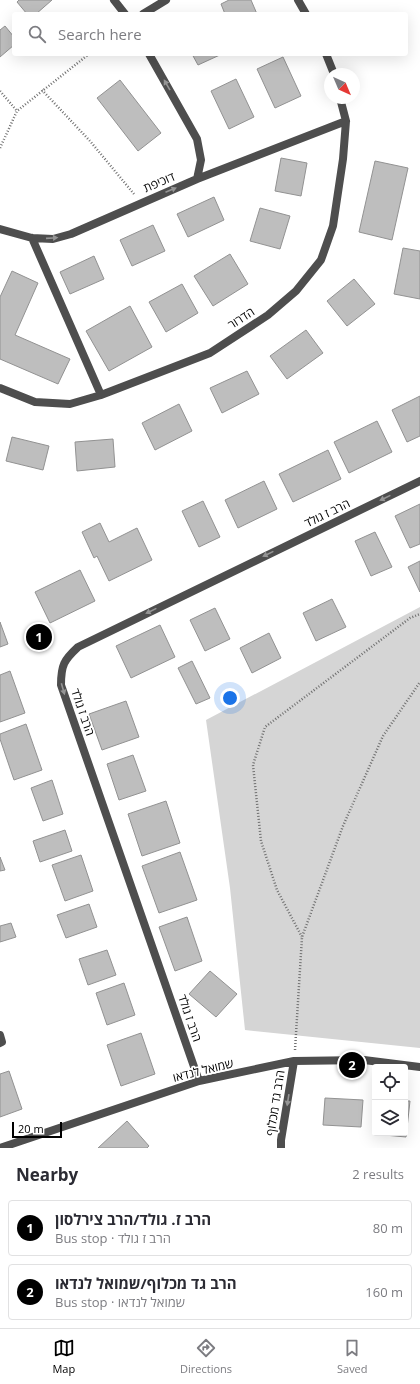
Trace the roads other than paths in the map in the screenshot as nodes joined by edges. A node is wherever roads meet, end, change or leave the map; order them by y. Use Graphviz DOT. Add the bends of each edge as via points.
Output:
graph roads {
  1 [pos="114,0"];
  2 [pos="166,0"];
  3 [pos="298,0"];
  4 [pos="123,12"];
  5 [pos="146,12"];
  6 [pos="305,12"];
  7 [pos="150,56"];
  8 [pos="327,56"];
  9 [pos="332,68"];
  10 [pos="342,104"];
  11 [pos="346,121"];
  12 [pos="197,179"];
  13 [pos="0,229"];
  14 [pos="32,238"];
  15 [pos="0,388"];
  16 [pos="101,394"];
  17 [pos="420,481"];
  18 [pos="0,1035"];
  19 [pos="0,1043"];
  20 [pos="294,1061"];
  21 [pos="420,1067"];
  22 [pos="199,1081"];
  23 [pos="0,1148"];
  24 [pos="281,1148"];
  1 -- 4 [label="street"];
  2 -- 5 [label="street"];
  3 -- 6 [label="street"];
  12 -- 7 [label="street, one-way" via="201,160 197,139"];
  8 -- 9 [label="street"];
  10 -- 11 [label="street, הדרור"];
  11 -- 12 [label="street, דוכיפת"];
  11 -- 16 [label="street, הדרור" via="333,226 321,260 296,291 268,316 210,353"];
  14 -- 12 [label="street, דוכיפת, one-way" via="53,240 71,234"];
  13 -- 14 [label="street, דוכיפת"];
  14 -- 16 [label="street"];
  15 -- 16 [label="street, הדרור" via="35,402 70,404"];
  17 -- 22 [label="street, הרב ז גולד, one-way" via="78,647 66,658 61,669 61,685"];
  18 -- 19 [label="street"];
  20 -- 21 [label="street, שמואל לנדאו" via="364,1060"];
  20 -- 22 [label="street, שמואל לנדאו"];
  20 -- 24 [label="street, הרב גד מכלוף, one-way"];
  22 -- 23 [label="street, שמואל לנדאו"];
}
